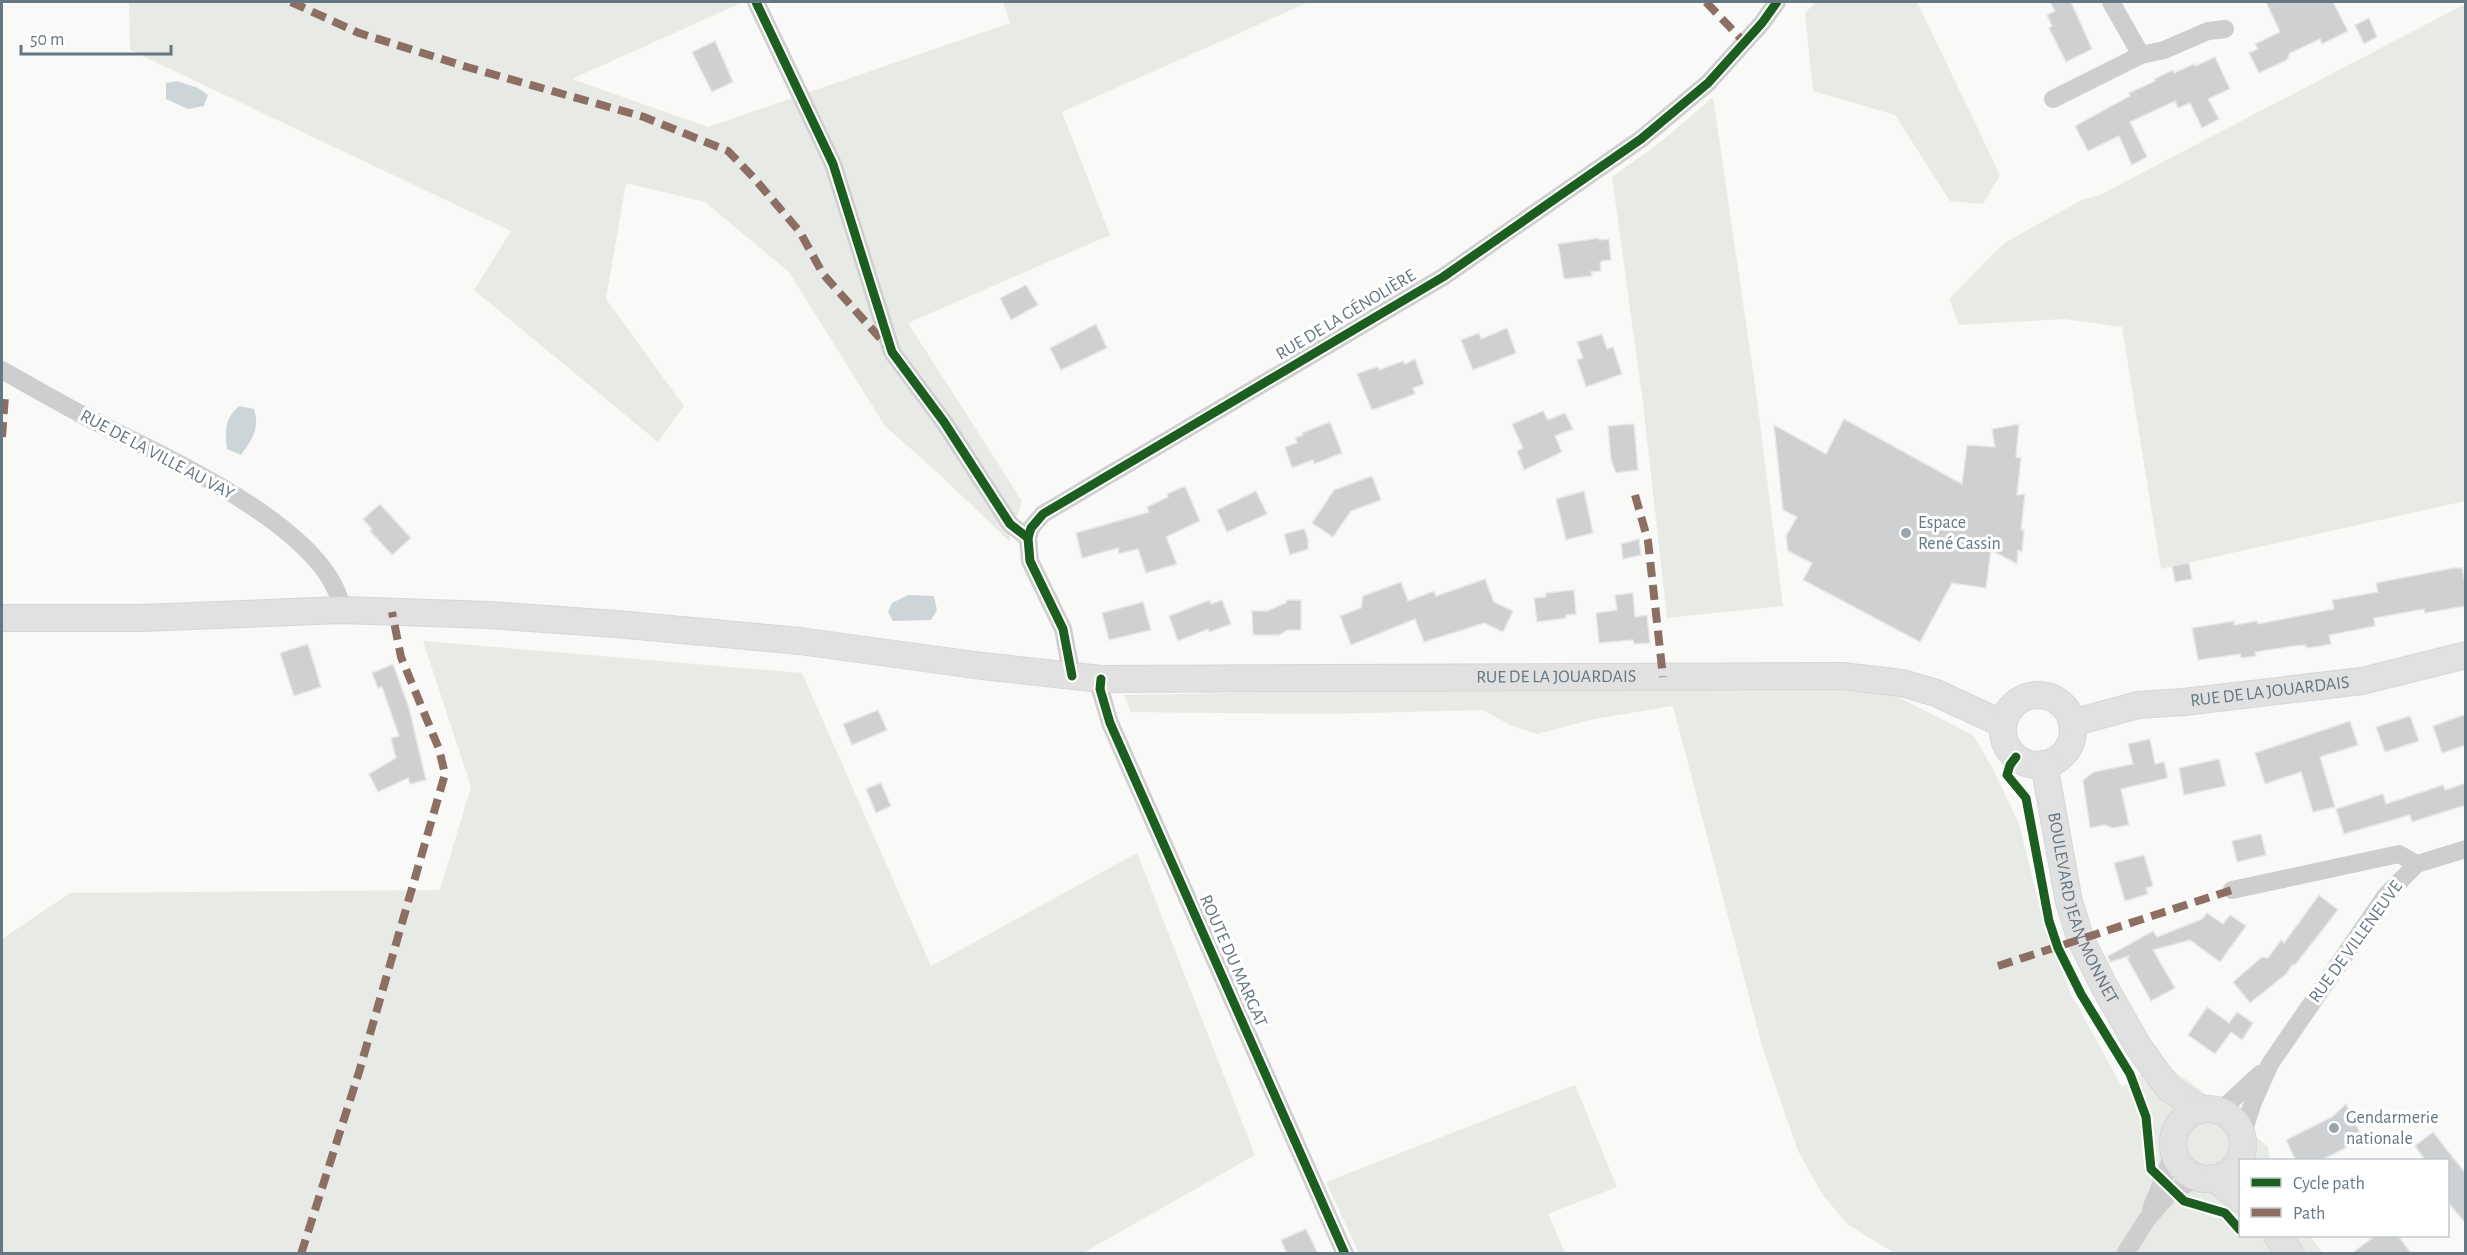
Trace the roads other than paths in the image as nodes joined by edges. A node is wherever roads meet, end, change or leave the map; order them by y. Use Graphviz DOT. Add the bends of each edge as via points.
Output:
graph roads {
  1 [pos="756,2"];
  2 [pos="1776,2"];
  3 [pos="2111,2"];
  4 [pos="2225,28"];
  5 [pos="2141,55"];
  6 [pos="2053,99"];
  7 [pos="2,370"];
  8 [pos="1028,538"];
  9 [pos="342,610"];
  10 [pos="2,618"];
  11 [pos="2466,655"];
  12 [pos="1072,676"];
  13 [pos="1101,679"];
  14 [pos="2072,723"];
  15 [pos="2003,724"];
  16 [pos="2044,764"];
  17 [pos="2466,849"];
  18 [pos="2417,864"];
  19 [pos="2232,890"];
  20 [pos="2138,1046"];
  21 [pos="2270,1064"];
  22 [pos="2210,1110"];
  23 [pos="2174,1144"];
  24 [pos="2241,1152"];
  25 [pos="2206,1178"];
  26 [pos="2239,1198"];
  27 [pos="2147,1219"];
  28 [pos="2278,1237"];
  29 [pos="1345,1254"];
  30 [pos="2125,1254"];
  31 [pos="2291,1254"];
  1 -- 8 [label="street" via="833,164 892,352 1010,524"];
  2 -- 8 [label="street, RUE DE LA GÉNOLIÈRE" via="1708,83 1641,140 1443,277 1043,514"];
  3 -- 5 [label="street"];
  4 -- 5 [label="street"];
  5 -- 6 [label="street"];
  7 -- 9 [label="street, RUE DE LA VILLE AU VAY" via="183,465 266,515 316,558 332,579"];
  8 -- 12 [label="street" via="1029,561 1063,629"];
  9 -- 10 [label="main road, RUE DE LA JOUARDAIS" via="142,618"];
  9 -- 12 [label="main road, RUE DE LA JOUARDAIS" via="616,624 800,641"];
  11 -- 14 [label="main road, RUE DE LA JOUARDAIS" via="2362,681 2138,705"];
  12 -- 13 [label="main road, RUE DE LA JOUARDAIS"];
  13 -- 15 [label="main road, RUE DE LA JOUARDAIS" via="1842,676 1902,683 1936,693"];
  13 -- 29 [label="street, ROUTE DU MARGAT" via="1110,723"];
  14 -- 15 [label="main road" via="2061,703 2040,694 2020,699"];
  14 -- 16 [label="main road" via="2073,734 2063,754"];
  15 -- 16 [label="main road" via="2005,742 2016,757"];
  16 -- 20 [label="main road, BOULEVARD JEAN MONNET" via="2069,902 2081,940"];
  17 -- 18 [label="street, RUE DE VILLENEUVE"];
  18 -- 19 [label="street" via="2399,854"];
  18 -- 21 [label="street, RUE DE VILLENEUVE" via="2386,895"];
  20 -- 22 [label="main road, BOULEVARD JEAN MONNET" via="2169,1089"];
  20 -- 23 [label="main road, BOULEVARD JEAN MONNET"];
  21 -- 22 [label="street, RUE DE VILLENEUVE" via="2242,1092"];
  21 -- 24 [label="street, RUE DE VILLENEUVE" via="2253,1102"];
  22 -- 23 [label="main road" via="2183,1118"];
  22 -- 24 [label="main road" via="2230,1116 2238,1125"];
  23 -- 25 [label="main road" via="2182,1168"];
  23 -- 27 [label="street"];
  24 -- 25 [label="main road" via="2234,1168"];
  25 -- 26 [label="main road"];
  25 -- 27 [label="street" via="2168,1195"];
  27 -- 30 [label="street"];
  28 -- 31 [label="main road"];
}
